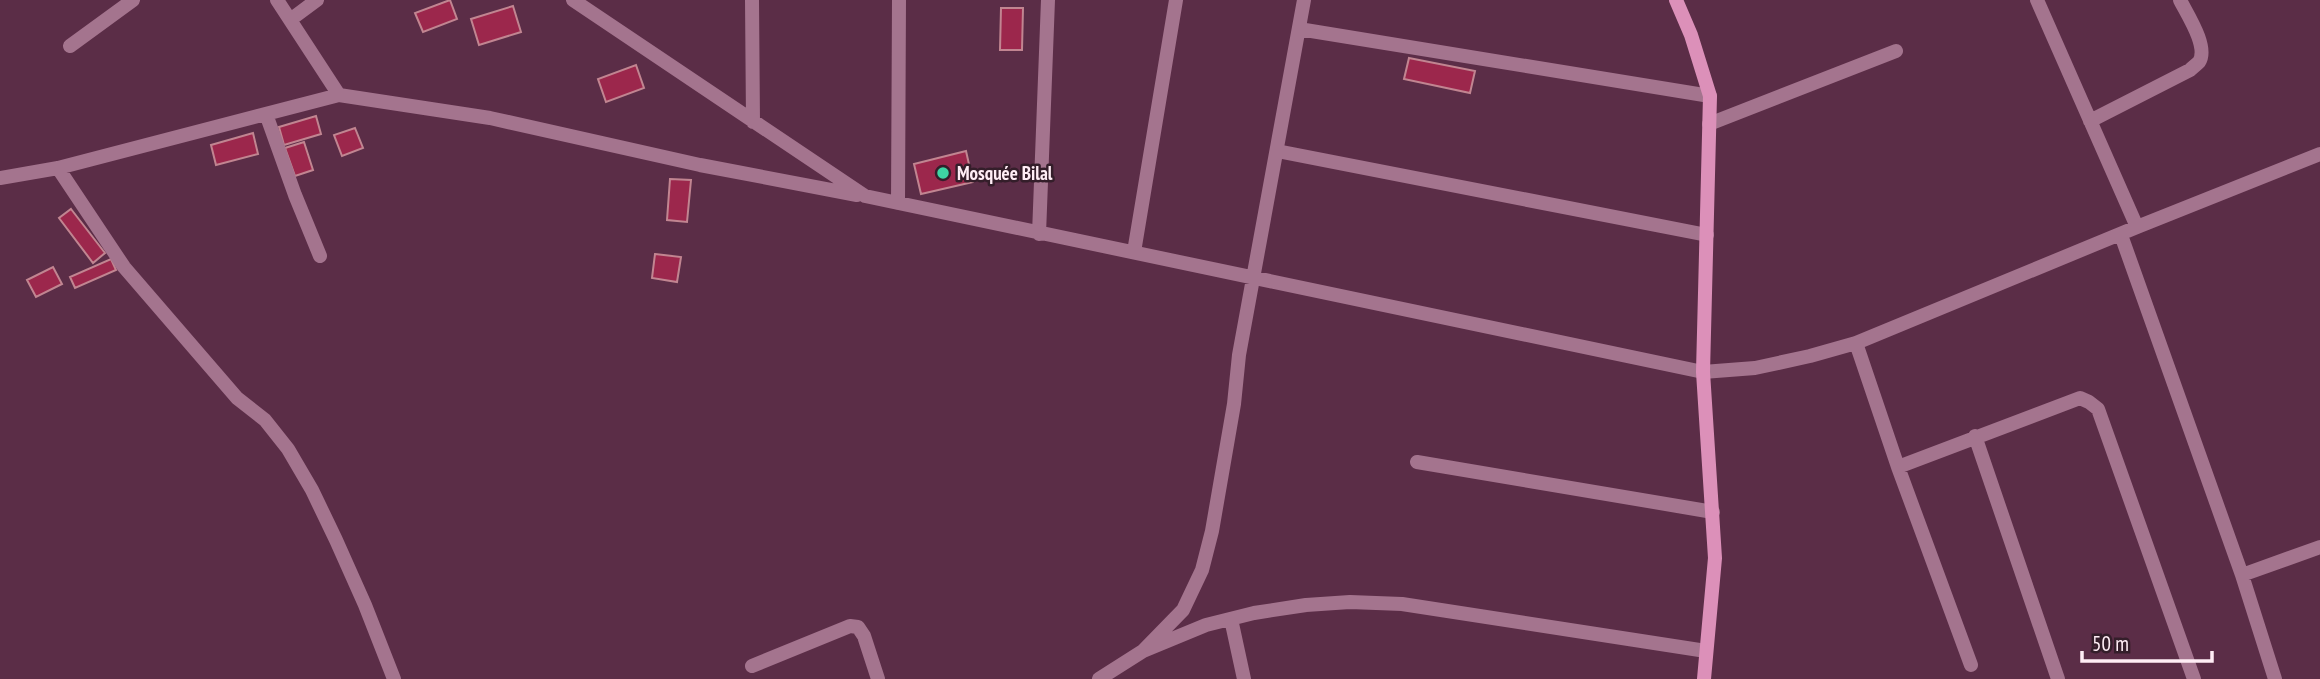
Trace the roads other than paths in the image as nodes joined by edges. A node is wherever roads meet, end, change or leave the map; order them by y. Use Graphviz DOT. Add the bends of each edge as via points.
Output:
graph roads {
  1 [pos="133,0"];
  2 [pos="277,0"];
  3 [pos="317,0"];
  4 [pos="573,0"];
  5 [pos="752,0"];
  6 [pos="900,0"];
  7 [pos="1048,0"];
  8 [pos="1177,0"];
  9 [pos="1304,0"];
  10 [pos="1676,0"];
  11 [pos="2037,0"];
  12 [pos="2180,0"];
  13 [pos="290,20"];
  14 [pos="1299,29"];
  15 [pos="70,46"];
  16 [pos="1896,51"];
  17 [pos="339,95"];
  18 [pos="1710,96"];
  19 [pos="266,114"];
  20 [pos="2090,121"];
  21 [pos="753,122"];
  22 [pos="1709,124"];
  23 [pos="1277,151"];
  24 [pos="2320,154"];
  25 [pos="58,169"];
  26 [pos="3,174"];
  27 [pos="865,196"];
  28 [pos="898,203"];
  29 [pos="2137,226"];
  30 [pos="1039,234"];
  31 [pos="1707,235"];
  32 [pos="2121,235"];
  33 [pos="1134,252"];
  34 [pos="320,256"];
  35 [pos="1254,279"];
  36 [pos="1856,343"];
  37 [pos="1703,372"];
  38 [pos="1975,436"];
  39 [pos="1418,462"];
  40 [pos="1898,467"];
  41 [pos="1713,512"];
  42 [pos="2320,548"];
  43 [pos="2242,575"];
  44 [pos="1231,619"];
  45 [pos="1143,650"];
  46 [pos="1706,651"];
  47 [pos="752,666"];
  48 [pos="1971,666"];
  49 [pos="394,679"];
  50 [pos="878,679"];
  51 [pos="1099,679"];
  52 [pos="1244,679"];
  53 [pos="1704,679"];
  54 [pos="2058,679"];
  55 [pos="2194,679"];
  56 [pos="2275,679"];
  1 -- 15 [label="street"];
  2 -- 13 [label="street"];
  3 -- 13 [label="street"];
  4 -- 21 [label="street"];
  5 -- 21 [label="street"];
  6 -- 28 [label="street"];
  7 -- 30 [label="street"];
  8 -- 33 [label="street"];
  9 -- 14 [label="street"];
  10 -- 18 [label="main road"];
  11 -- 20 [label="street"];
  12 -- 20 [label="street" via="2201,42 2199,62"];
  13 -- 17 [label="street"];
  14 -- 18 [label="street"];
  14 -- 23 [label="street"];
  16 -- 22 [label="street"];
  17 -- 19 [label="street"];
  17 -- 27 [label="street" via="490,118"];
  18 -- 22 [label="main road"];
  19 -- 25 [label="street"];
  19 -- 34 [label="street"];
  20 -- 29 [label="street"];
  21 -- 27 [label="street"];
  22 -- 31 [label="main road"];
  23 -- 31 [label="street"];
  23 -- 35 [label="street"];
  24 -- 29 [label="street"];
  25 -- 26 [label="street"];
  25 -- 49 [label="street" via="124,267 237,398 265,420 288,449 336,540"];
  27 -- 28 [label="street"];
  28 -- 30 [label="street"];
  29 -- 32 [label="street"];
  30 -- 33 [label="street"];
  31 -- 37 [label="main road"];
  32 -- 36 [label="street"];
  32 -- 43 [label="street"];
  33 -- 35 [label="street"];
  35 -- 37 [label="street"];
  35 -- 45 [label="street" via="1202,570 1183,610"];
  36 -- 37 [label="street" via="1755,368"];
  36 -- 40 [label="street"];
  37 -- 41 [label="main road"];
  38 -- 40 [label="street"];
  38 -- 54 [label="street"];
  38 -- 55 [label="street" via="2080,398 2098,409"];
  39 -- 41 [label="street"];
  40 -- 48 [label="street"];
  41 -- 46 [label="main road" via="1715,558"];
  42 -- 43 [label="street"];
  43 -- 56 [label="street"];
  44 -- 45 [label="street"];
  44 -- 46 [label="street" via="1350,601 1402,604"];
  44 -- 52 [label="street"];
  45 -- 51 [label="street"];
  46 -- 53 [label="main road"];
  47 -- 50 [label="street" via="850,626 858,627 864,636"];
}
